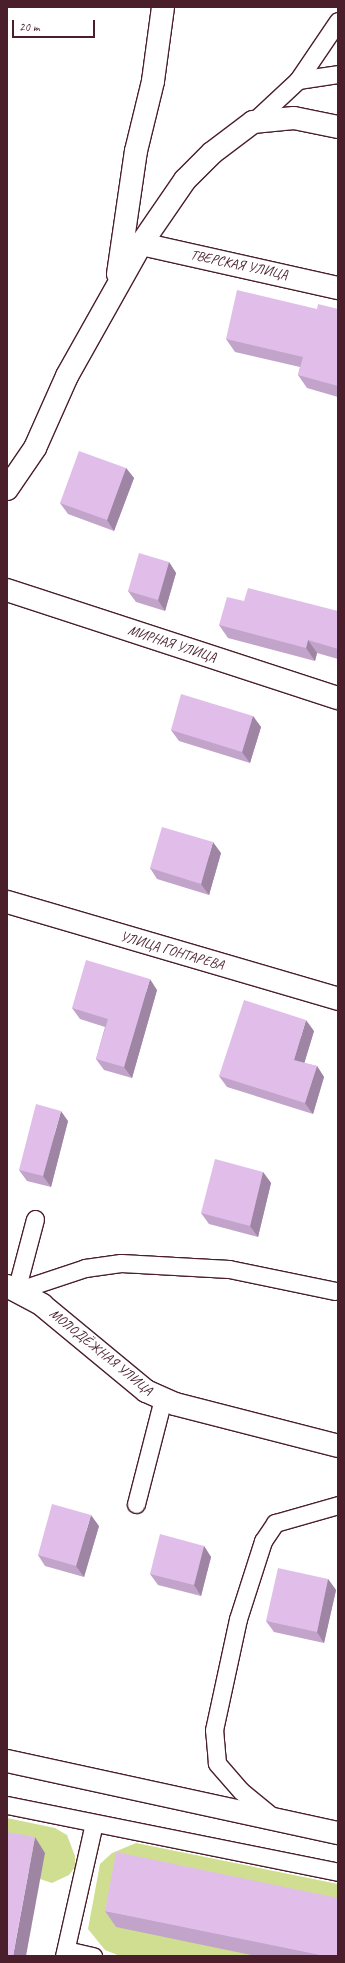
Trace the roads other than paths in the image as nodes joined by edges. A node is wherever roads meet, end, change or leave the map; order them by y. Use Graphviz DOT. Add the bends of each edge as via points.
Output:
graph roads {
  1 [pos="163,7"];
  2 [pos="338,21"];
  3 [pos="338,74"];
  4 [pos="298,80"];
  5 [pos="253,122"];
  6 [pos="338,127"];
  7 [pos="141,244"];
  8 [pos="116,287"];
  9 [pos="338,288"];
  10 [pos="7,489"];
  11 [pos="7,590"];
  12 [pos="338,698"];
  13 [pos="7,902"];
  14 [pos="338,999"];
  15 [pos="35,1219"];
  16 [pos="12,1289"];
  17 [pos="335,1291"];
  18 [pos="163,1399"];
  19 [pos="338,1446"];
  20 [pos="136,1504"];
  21 [pos="338,1505"];
  22 [pos="7,1761"];
  23 [pos="7,1805"];
  24 [pos="274,1818"];
  25 [pos="94,1823"];
  26 [pos="338,1833"];
  27 [pos="338,1872"];
  28 [pos="65,1953"];
  29 [pos="94,1956"];
  1 -- 8 [label="street" via="153,81 136,151"];
  2 -- 4 [label="lane"];
  3 -- 4 [label="lane"];
  4 -- 5 [label="lane"];
  5 -- 6 [label="street" via="294,118"];
  5 -- 7 [label="street" via="212,153 185,180"];
  7 -- 8 [label="street"];
  7 -- 9 [label="street, ТВЕРСКАЯ УЛИЦА"];
  8 -- 10 [label="street" via="67,376 35,448"];
  11 -- 12 [label="street, МИРНАЯ УЛИЦА"];
  13 -- 14 [label="street, УЛИЦА ГОНТАРЕВА"];
  15 -- 16 [label="lane"];
  16 -- 17 [label="lane" via="85,1268 121,1262 229,1269"];
  16 -- 18 [label="street, МОЛОДЁЖНАЯ УЛИЦА" via="42,1305 146,1391"];
  18 -- 19 [label="street, МОЛОДЁЖНАЯ УЛИЦА"];
  18 -- 20 [label="lane"];
  21 -- 24 [label="lane" via="276,1523 263,1541 238,1619 214,1730 217,1763 241,1791"];
  22 -- 24 [label="street"];
  23 -- 25 [label="lane"];
  24 -- 26 [label="street"];
  25 -- 27 [label="lane"];
  25 -- 28 [label="lane"];
  28 -- 29 [label="lane"];
}
